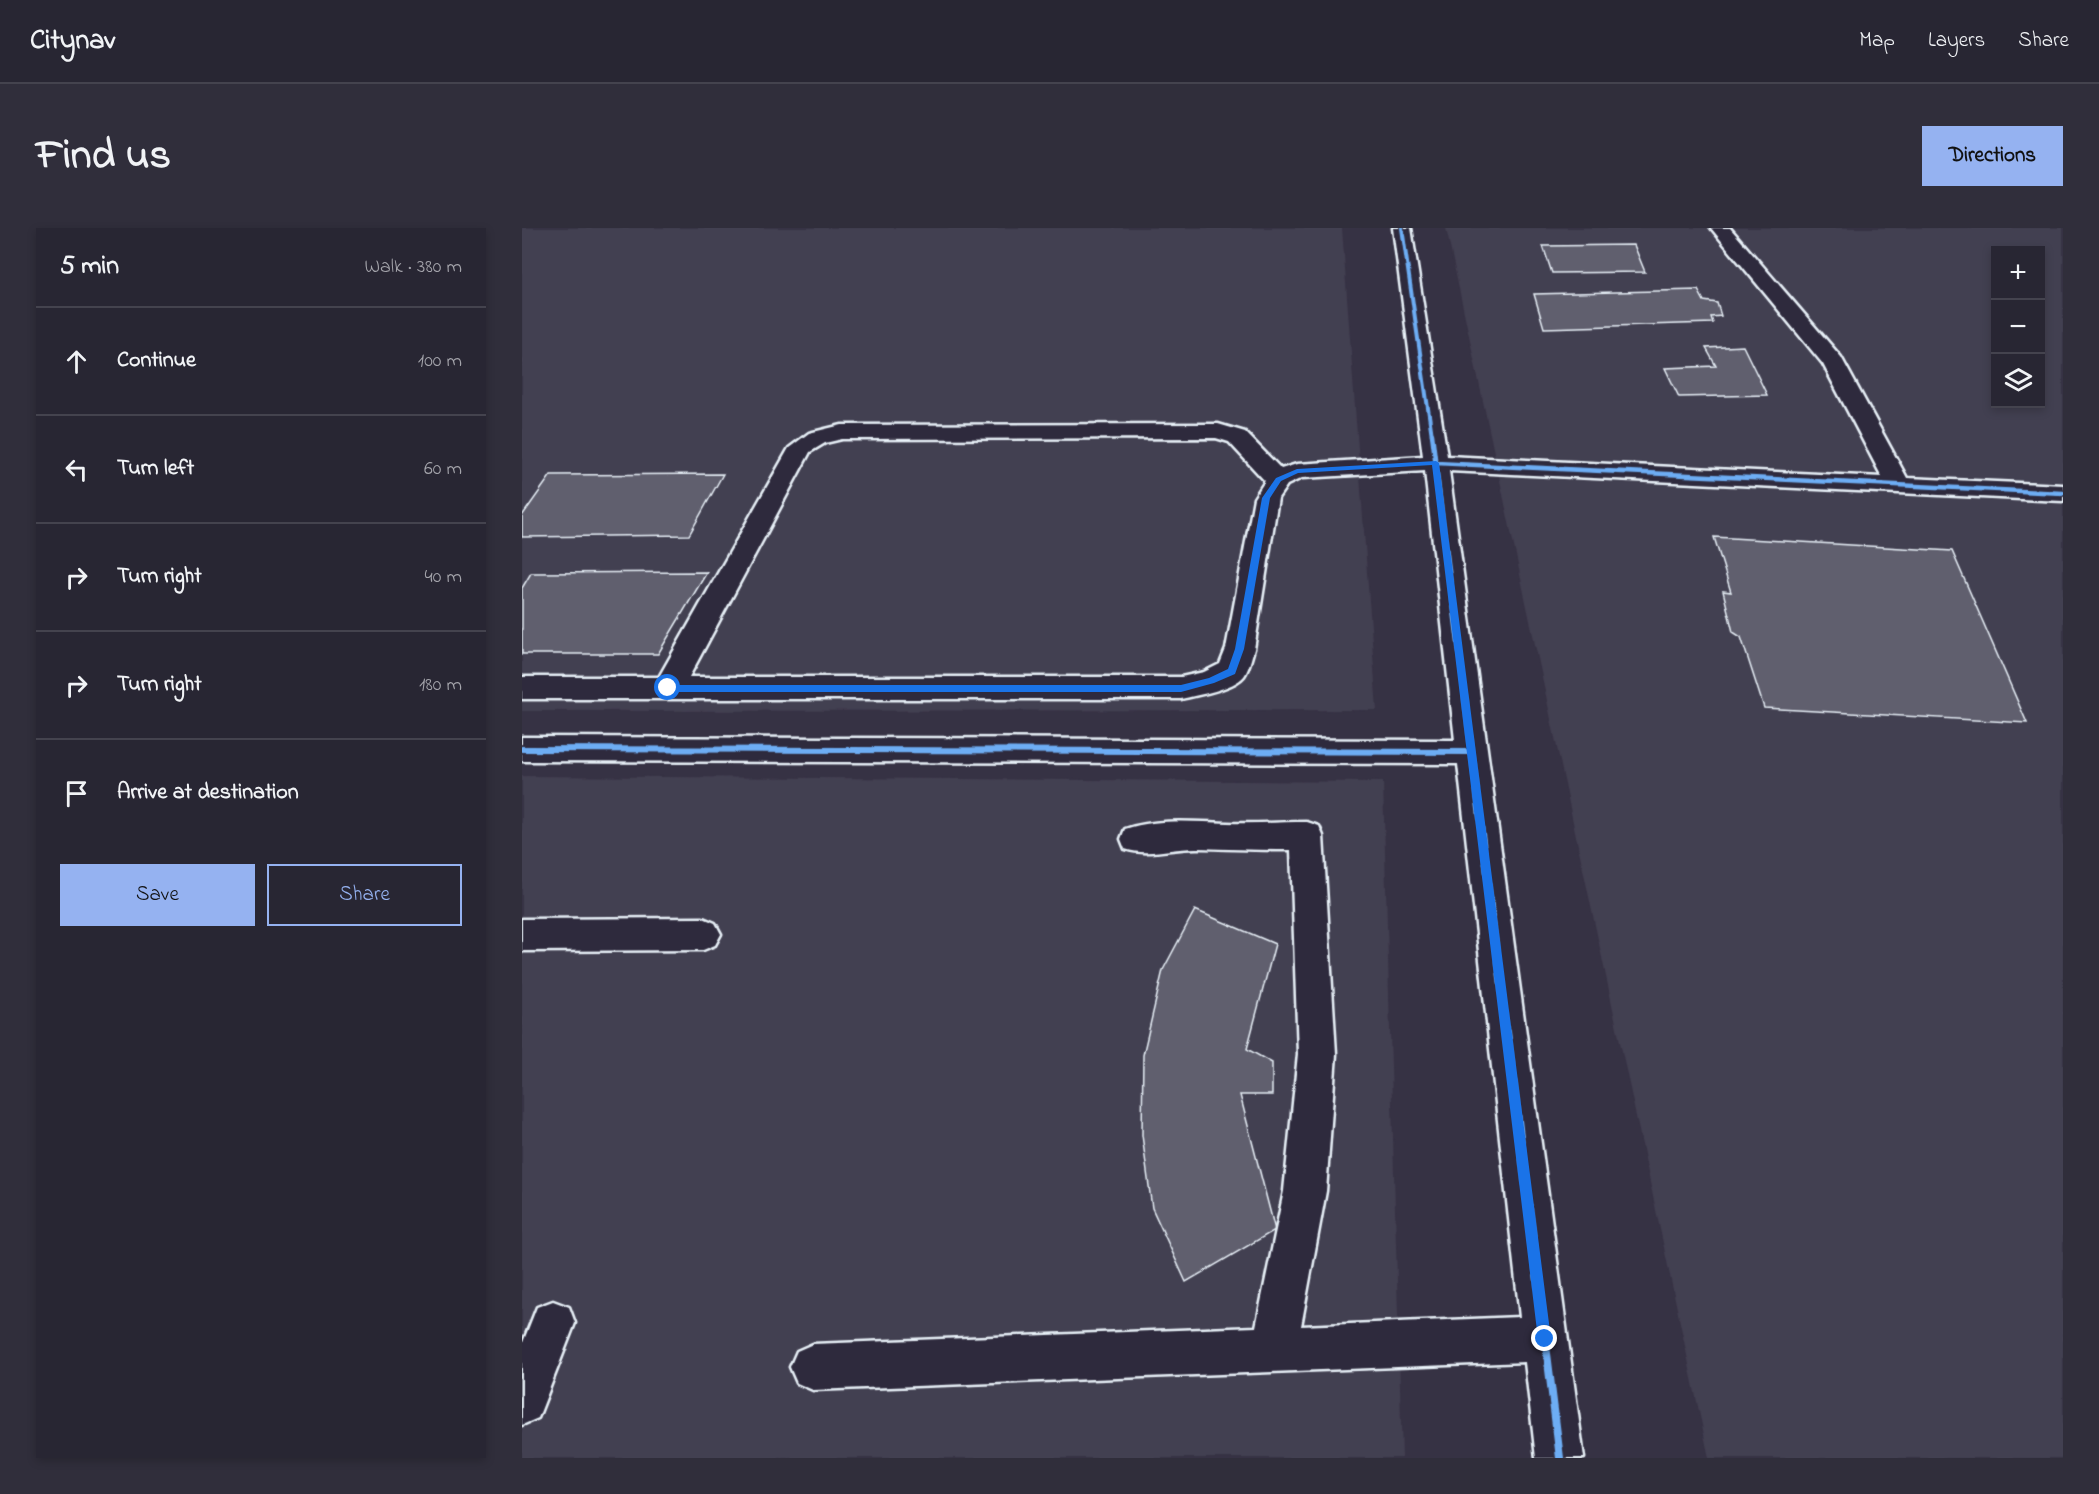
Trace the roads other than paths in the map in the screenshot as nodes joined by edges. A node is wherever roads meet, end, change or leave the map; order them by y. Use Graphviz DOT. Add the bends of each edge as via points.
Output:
graph roads {
  1 [pos="1402,228"];
  2 [pos="1720,228"];
  3 [pos="1436,463"];
  4 [pos="1278,480"];
  5 [pos="1899,485"];
  6 [pos="2063,493"];
  7 [pos="522,688"];
  8 [pos="668,688"];
  9 [pos="522,749"];
  10 [pos="1472,752"];
  11 [pos="1137,839"];
  12 [pos="703,934"];
  13 [pos="522,935"];
  14 [pos="553,1323"];
  15 [pos="1545,1339"];
  16 [pos="1274,1350"];
  17 [pos="813,1367"];
  18 [pos="522,1402"];
  19 [pos="1560,1458"];
  1 -- 3 [label="street"];
  2 -- 5 [label="street" via="1833,362"];
  3 -- 4 [label="street" via="1297,471"];
  3 -- 5 [label="street"];
  3 -- 10 [label="street"];
  4 -- 8 [label="street" via="1266,498 1240,649 1232,671 1211,681 1181,688"];
  4 -- 8 [label="street" via="1237,437 1218,430 842,432 817,438 801,448"];
  5 -- 6 [label="street"];
  7 -- 8 [label="street"];
  9 -- 10 [label="street"];
  10 -- 15 [label="street"];
  11 -- 16 [label="street" via="1197,834 1306,836 1317,1054 1305,1191"];
  12 -- 13 [label="street"];
  14 -- 18 [label="street"];
  15 -- 16 [label="street"];
  15 -- 19 [label="street"];
  16 -- 17 [label="street"];
}
